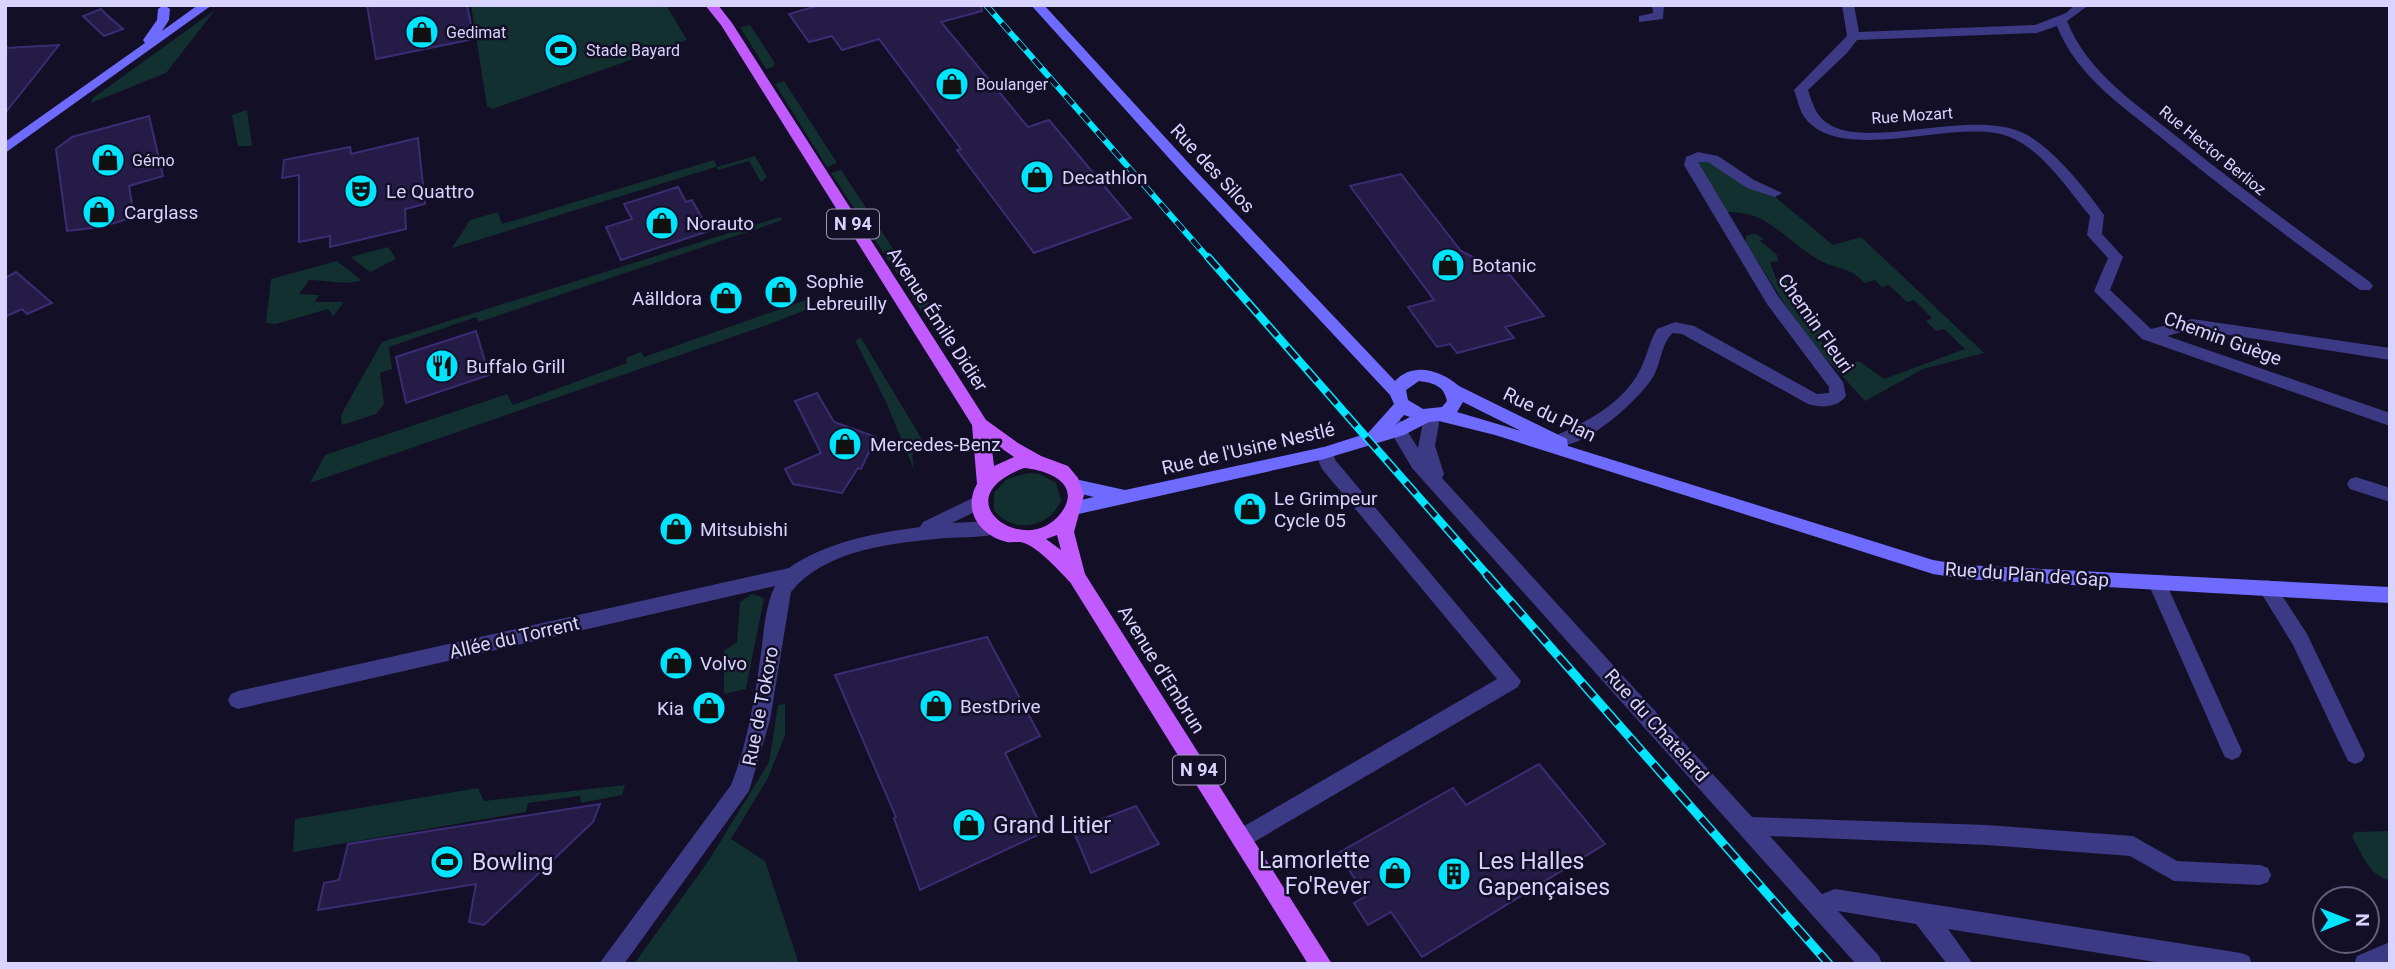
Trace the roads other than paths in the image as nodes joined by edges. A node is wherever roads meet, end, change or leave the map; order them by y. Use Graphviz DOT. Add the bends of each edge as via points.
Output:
graph roads {
  1 [pos="206,5"];
  2 [pos="711,5"];
  3 [pos="718,5"];
  4 [pos="1658,5"];
  5 [pos="1848,5"];
  6 [pos="2083,5"];
  7 [pos="1038,6"];
  8 [pos="162,7"];
  9 [pos="1643,19"];
  10 [pos="2061,21"];
  11 [pos="726,23"];
  12 [pos="1853,36"];
  13 [pos="140,51"];
  14 [pos="5,149"];
  15 [pos="1775,193"];
  16 [pos="2365,286"];
  17 [pos="2148,335"];
  18 [pos="2390,354"];
  19 [pos="1359,355"];
  20 [pos="1418,375"];
  21 [pos="1453,390"];
  22 [pos="1397,412"];
  23 [pos="1433,416"];
  24 [pos="2390,420"];
  25 [pos="981,424"];
  26 [pos="1558,441"];
  27 [pos="1324,453"];
  28 [pos="1596,460"];
  29 [pos="1035,461"];
  30 [pos="985,483"];
  31 [pos="2356,484"];
  32 [pos="1075,486"];
  33 [pos="1442,486"];
  34 [pos="2390,495"];
  35 [pos="1130,497"];
  36 [pos="979,502"];
  37 [pos="1070,514"];
  38 [pos="993,528"];
  39 [pos="1029,536"];
  40 [pos="909,537"];
  41 [pos="790,575"];
  42 [pos="1077,577"];
  43 [pos="2157,583"];
  44 [pos="2267,589"];
  45 [pos="2390,595"];
  46 [pos="238,699"];
  47 [pos="2231,751"];
  48 [pos="2355,755"];
  49 [pos="1749,827"];
  50 [pos="1242,839"];
  51 [pos="2260,875"];
  52 [pos="1821,905"];
  53 [pos="1923,915"];
  54 [pos="2390,953"];
  55 [pos="610,964"];
  56 [pos="1321,964"];
  57 [pos="1871,964"];
  58 [pos="1962,964"];
  59 [pos="2241,964"];
  60 [pos="2365,964"];
  1 -- 8 [label="main road" via="182,11"];
  1 -- 13 [label="main road"];
  2 -- 11 [label="main road, Avenue Émile Didier / N 94"];
  3 -- 11 [label="main road, Avenue Émile Didier / N 94"];
  4 -- 9 [label="street" via="1659,16"];
  5 -- 12 [label="street"];
  6 -- 10 [label="street"];
  7 -- 19 [label="main road, Rue des Silos"];
  8 -- 13 [label="main road" via="159,27"];
  10 -- 12 [label="street" via="2015,31"];
  10 -- 16 [label="street, Rue Hector Berlioz" via="2070,44 2098,78 2254,206"];
  11 -- 25 [label="main road, Avenue Émile Didier / N 94"];
  12 -- 17 [label="street, Rue Mozart" via="1801,90 1811,115 1825,127 1862,136 1997,128 2034,145 2097,215 2094,235 2116,257 2102,291"];
  13 -- 14 [label="main road"];
  15 -- 26 [label="street, Chemin Fleuri" via="1750,184 1713,159 1701,156 1691,160 1772,300 1837,386 1838,396 1814,400 1688,330 1671,327 1663,332 1636,388 1596,424"];
  17 -- 18 [label="street, Chemin Guège" via="2192,324"];
  17 -- 24 [label="street, Chemin Guège"];
  19 -- 20 [label="main road, Rue des Silos"];
  19 -- 22 [label="main road, Rue des Silos"];
  20 -- 21 [label="main road" via="1439,378"];
  20 -- 22 [label="main road" via="1403,381"];
  21 -- 23 [label="main road" via="1455,402 1448,412"];
  21 -- 26 [label="main road, Rue du Plan"];
  22 -- 23 [label="main road, Rue de l'Usine Nestlé"];
  22 -- 27 [label="main road, Rue de l'Usine Nestlé" via="1375,437"];
  22 -- 33 [label="street, Rue du Chatelard" via="1418,463"];
  23 -- 28 [label="main road, Rue du Plan" via="1480,424"];
  23 -- 33 [label="street, Rue du Chatelard" via="1424,439 1427,459"];
  25 -- 29 [label="main road, Avenue Émile Didier / N 94"];
  25 -- 30 [label="main road, Avenue Émile Didier / N 94"];
  26 -- 28 [label="main road, Rue du Plan"];
  27 -- 35 [label="main road, Rue de l'Usine Nestlé"];
  27 -- 50 [label="street" via="1328,464 1511,681"];
  28 -- 43 [label="main road, Rue du Plan de Gap" via="1933,567"];
  29 -- 30 [label="main road" via="1012,464"];
  29 -- 32 [label="main road" via="1061,468"];
  30 -- 36 [label="main road"];
  31 -- 34 [label="street"];
  32 -- 35 [label="main road"];
  32 -- 37 [label="main road"];
  33 -- 49 [label="street, Rue du Chatelard"];
  35 -- 37 [label="main road, Rue de l'Usine Nestlé"];
  36 -- 38 [label="main road"];
  36 -- 40 [label="street"];
  37 -- 39 [label="main road" via="1043,533"];
  37 -- 42 [label="main road, Avenue d'Embrun / N 94" via="1065,532"];
  38 -- 39 [label="main road"];
  38 -- 40 [label="street"];
  39 -- 42 [label="main road, Avenue d'Embrun / N 94"];
  40 -- 41 [label="street" via="828,554"];
  41 -- 46 [label="street, Allée du Torrent"];
  41 -- 55 [label="street, Rue de Tokoro" via="779,597 757,739 739,791"];
  42 -- 50 [label="main road, Avenue d'Embrun / N 94"];
  43 -- 44 [label="main road, Rue du Plan de Gap"];
  43 -- 47 [label="street"];
  44 -- 45 [label="main road, Rue du Plan de Gap"];
  44 -- 48 [label="street" via="2300,640"];
  49 -- 51 [label="street" via="2133,846 2174,871"];
  49 -- 52 [label="street, Rue du Chatelard"];
  50 -- 56 [label="main road, Avenue d'Embrun / N 94"];
  52 -- 53 [label="street" via="1835,900"];
  52 -- 57 [label="street, Rue du Chatelard"];
  53 -- 58 [label="street"];
  53 -- 59 [label="street"];
  54 -- 60 [label="street"];
}
